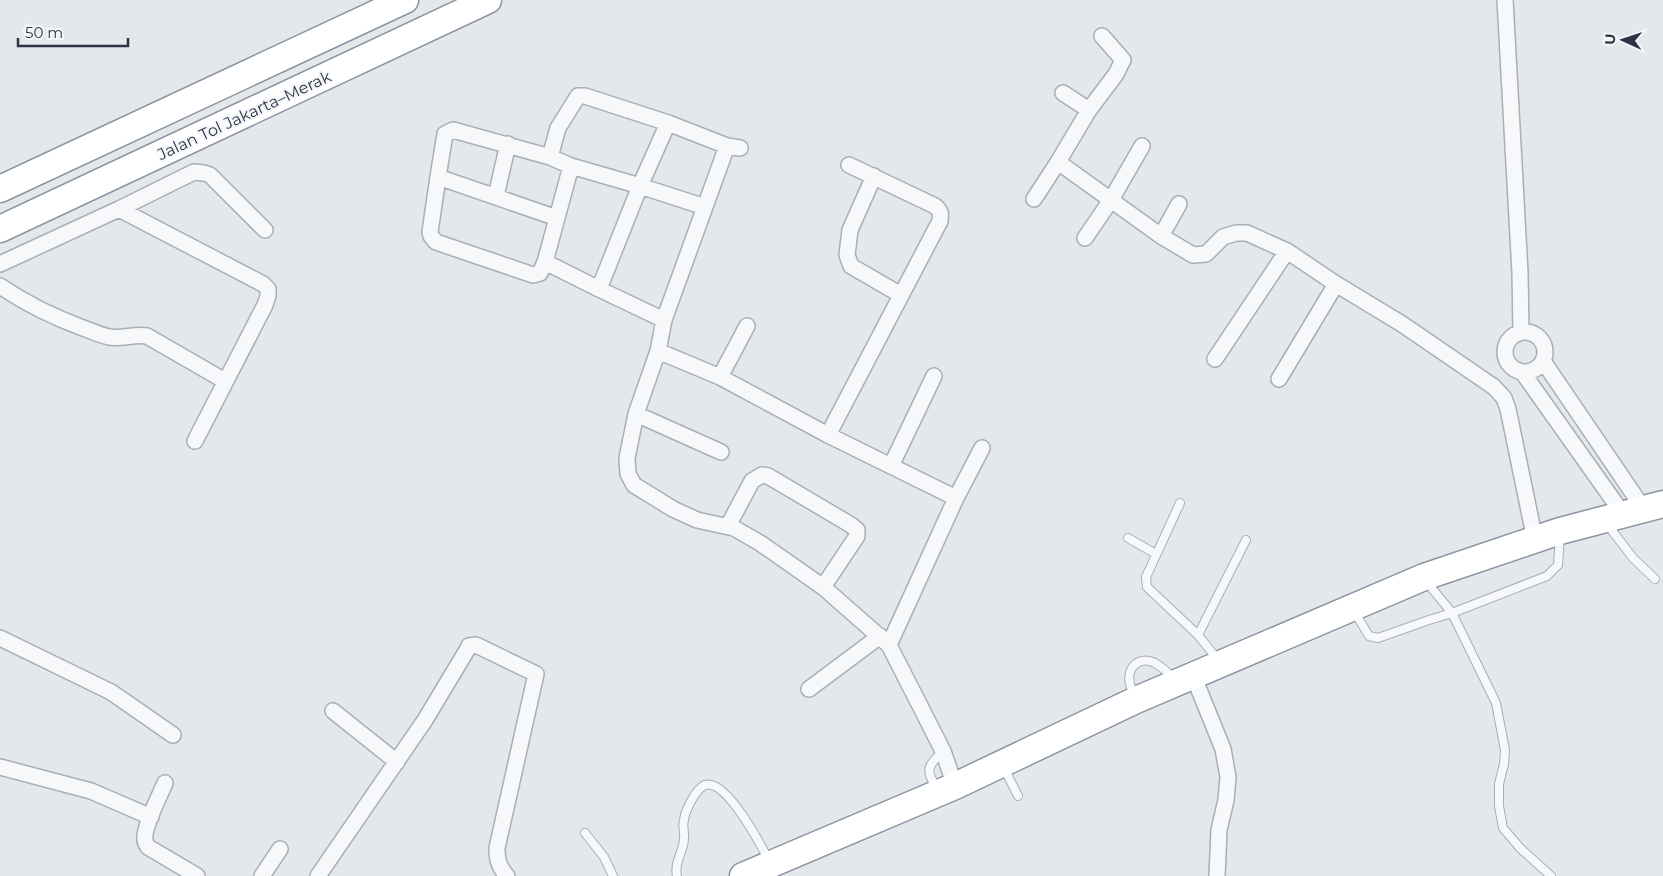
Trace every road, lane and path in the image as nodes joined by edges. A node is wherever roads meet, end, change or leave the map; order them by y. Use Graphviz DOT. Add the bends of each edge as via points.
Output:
graph roads {
  1 [pos="405,0"];
  2 [pos="488,0"];
  3 [pos="1505,0"];
  4 [pos="1102,36"];
  5 [pos="1063,93"];
  6 [pos="1089,110"];
  7 [pos="668,123"];
  8 [pos="508,144"];
  9 [pos="1142,146"];
  10 [pos="550,157"];
  11 [pos="1058,162"];
  12 [pos="849,165"];
  13 [pos="571,166"];
  14 [pos="874,176"];
  15 [pos="438,177"];
  16 [pos="640,186"];
  17 [pos="0,189"];
  18 [pos="496,196"];
  19 [pos="1034,199"];
  20 [pos="1110,200"];
  21 [pos="1179,204"];
  22 [pos="705,207"];
  23 [pos="119,209"];
  24 [pos="557,218"];
  25 [pos="0,229"];
  26 [pos="265,230"];
  27 [pos="1161,236"];
  28 [pos="1085,238"];
  29 [pos="1287,250"];
  30 [pos="545,262"];
  31 [pos="0,264"];
  32 [pos="1336,284"];
  33 [pos="0,286"];
  34 [pos="599,289"];
  35 [pos="901,295"];
  36 [pos="664,320"];
  37 [pos="747,326"];
  38 [pos="1521,332"];
  39 [pos="658,351"];
  40 [pos="1215,359"];
  41 [pos="1543,360"];
  42 [pos="1523,373"];
  43 [pos="934,376"];
  44 [pos="720,377"];
  45 [pos="1279,380"];
  46 [pos="225,381"];
  47 [pos="636,414"];
  48 [pos="828,435"];
  49 [pos="195,441"];
  50 [pos="982,448"];
  51 [pos="721,452"];
  52 [pos="891,466"];
  53 [pos="956,498"];
  54 [pos="1180,504"];
  55 [pos="1633,511"];
  56 [pos="728,526"];
  57 [pos="1560,531"];
  58 [pos="1128,538"];
  59 [pos="1246,540"];
  60 [pos="1535,540"];
  61 [pos="1156,554"];
  62 [pos="1424,577"];
  63 [pos="1654,579"];
  64 [pos="823,587"];
  65 [pos="1351,607"];
  66 [pos="1452,613"];
  67 [pos="1198,635"];
  68 [pos="0,638"];
  69 [pos="884,640"];
  70 [pos="1220,663"];
  71 [pos="1186,679"];
  72 [pos="808,689"];
  73 [pos="1136,700"];
  74 [pos="333,711"];
  75 [pos="173,735"];
  76 [pos="943,751"];
  77 [pos="397,762"];
  78 [pos="1002,764"];
  79 [pos="0,767"];
  80 [pos="165,783"];
  81 [pos="947,790"];
  82 [pos="1018,796"];
  83 [pos="151,817"];
  84 [pos="585,833"];
  85 [pos="280,849"];
  86 [pos="770,864"];
  87 [pos="197,876"];
  88 [pos="262,876"];
  89 [pos="318,876"];
  90 [pos="507,876"];
  91 [pos="613,876"];
  92 [pos="677,876"];
  93 [pos="743,876"];
  94 [pos="1217,876"];
  95 [pos="1551,876"];
  1 -- 17 [label="highway"];
  2 -- 25 [label="highway, Jalan Tol Jakarta–Merak"];
  3 -- 38 [label="street"];
  4 -- 6 [label="street" via="1124,60"];
  5 -- 6 [label="street"];
  6 -- 11 [label="street"];
  7 -- 10 [label="street" via="578,96 558,128"];
  7 -- 16 [label="street"];
  7 -- 22 [label="street" via="733,147"];
  8 -- 10 [label="street"];
  8 -- 15 [label="street" via="453,130 445,134"];
  8 -- 18 [label="street"];
  9 -- 20 [label="street"];
  10 -- 13 [label="street"];
  11 -- 19 [label="street"];
  11 -- 20 [label="street"];
  12 -- 14 [label="street"];
  13 -- 16 [label="street"];
  13 -- 24 [label="street"];
  14 -- 35 [label="street" via="850,230 847,255 851,266"];
  14 -- 35 [label="street" via="940,209 940,221"];
  15 -- 18 [label="street"];
  15 -- 30 [label="street" via="430,232 436,242 533,275 540,274"];
  16 -- 22 [label="street"];
  16 -- 34 [label="street"];
  18 -- 24 [label="street"];
  20 -- 27 [label="street"];
  20 -- 28 [label="street"];
  21 -- 27 [label="street"];
  22 -- 36 [label="street"];
  23 -- 26 [label="street" via="194,172 204,173 210,175"];
  23 -- 31 [label="street"];
  23 -- 46 [label="street" via="268,289 265,305"];
  24 -- 30 [label="street"];
  27 -- 29 [label="street" via="1193,255 1206,254 1223,237 1236,233 1247,233"];
  29 -- 32 [label="street"];
  29 -- 40 [label="street"];
  30 -- 34 [label="street"];
  32 -- 45 [label="street"];
  32 -- 60 [label="street" via="1417,334 1494,387 1504,398"];
  33 -- 46 [label="street" via="51,316 106,337 147,336"];
  34 -- 36 [label="street"];
  35 -- 48 [label="street"];
  36 -- 39 [label="street"];
  37 -- 44 [label="street"];
  38 -- 41 [label="street" via="1535,334 1544,346"];
  38 -- 42 [label="street" via="1508,340 1504,354 1510,367"];
  39 -- 44 [label="street"];
  39 -- 47 [label="street"];
  41 -- 42 [label="street" via="1535,370"];
  41 -- 55 [label="street"];
  42 -- 55 [label="street"];
  43 -- 52 [label="street"];
  44 -- 48 [label="street"];
  46 -- 49 [label="street"];
  47 -- 51 [label="street"];
  47 -- 56 [label="street" via="627,458 628,474 634,485 697,520"];
  48 -- 52 [label="street"];
  50 -- 53 [label="street"];
  52 -- 53 [label="street"];
  53 -- 69 [label="street"];
  54 -- 61 [label="lane"];
  55 -- 57 [label="highway"];
  55 -- 63 [label="lane" via="1633,558"];
  56 -- 64 [label="street" via="760,543"];
  56 -- 64 [label="street" via="752,480 762,475 851,525 857,530 857,536"];
  57 -- 60 [label="highway"];
  57 -- 66 [label="lane" via="1558,565 1547,576"];
  58 -- 61 [label="lane"];
  59 -- 67 [label="lane"];
  60 -- 62 [label="highway"];
  61 -- 67 [label="lane" via="1146,577 1147,587"];
  62 -- 65 [label="highway"];
  62 -- 66 [label="lane"];
  64 -- 69 [label="street"];
  65 -- 66 [label="lane" via="1369,636 1378,638"];
  65 -- 70 [label="highway"];
  66 -- 95 [label="lane" via="1496,703 1505,750 1499,784 1503,828"];
  67 -- 70 [label="lane"];
  68 -- 75 [label="street" via="111,692"];
  69 -- 72 [label="street"];
  69 -- 76 [label="street"];
  70 -- 71 [label="highway"];
  71 -- 73 [label="highway"];
  71 -- 73 [label="lane" via="1154,662 1138,662 1131,667 1129,678"];
  71 -- 94 [label="street" via="1223,749 1228,777"];
  73 -- 78 [label="highway"];
  74 -- 77 [label="street"];
  76 -- 81 [label="street"];
  76 -- 81 [label="lane" via="930,764 928,771 930,778"];
  77 -- 89 [label="street"];
  77 -- 90 [label="street" via="469,646 476,645 536,674 498,848 497,858"];
  78 -- 81 [label="highway"];
  78 -- 82 [label="lane"];
  79 -- 83 [label="street" via="90,791"];
  80 -- 83 [label="street"];
  81 -- 86 [label="highway"];
  83 -- 87 [label="street" via="144,838 148,847"];
  84 -- 91 [label="lane" via="604,857"];
  85 -- 88 [label="street"];
  86 -- 92 [label="lane" via="741,813 722,791 713,785 705,785 687,808 683,823 684,839 675,867"];
  86 -- 93 [label="highway"];
}
